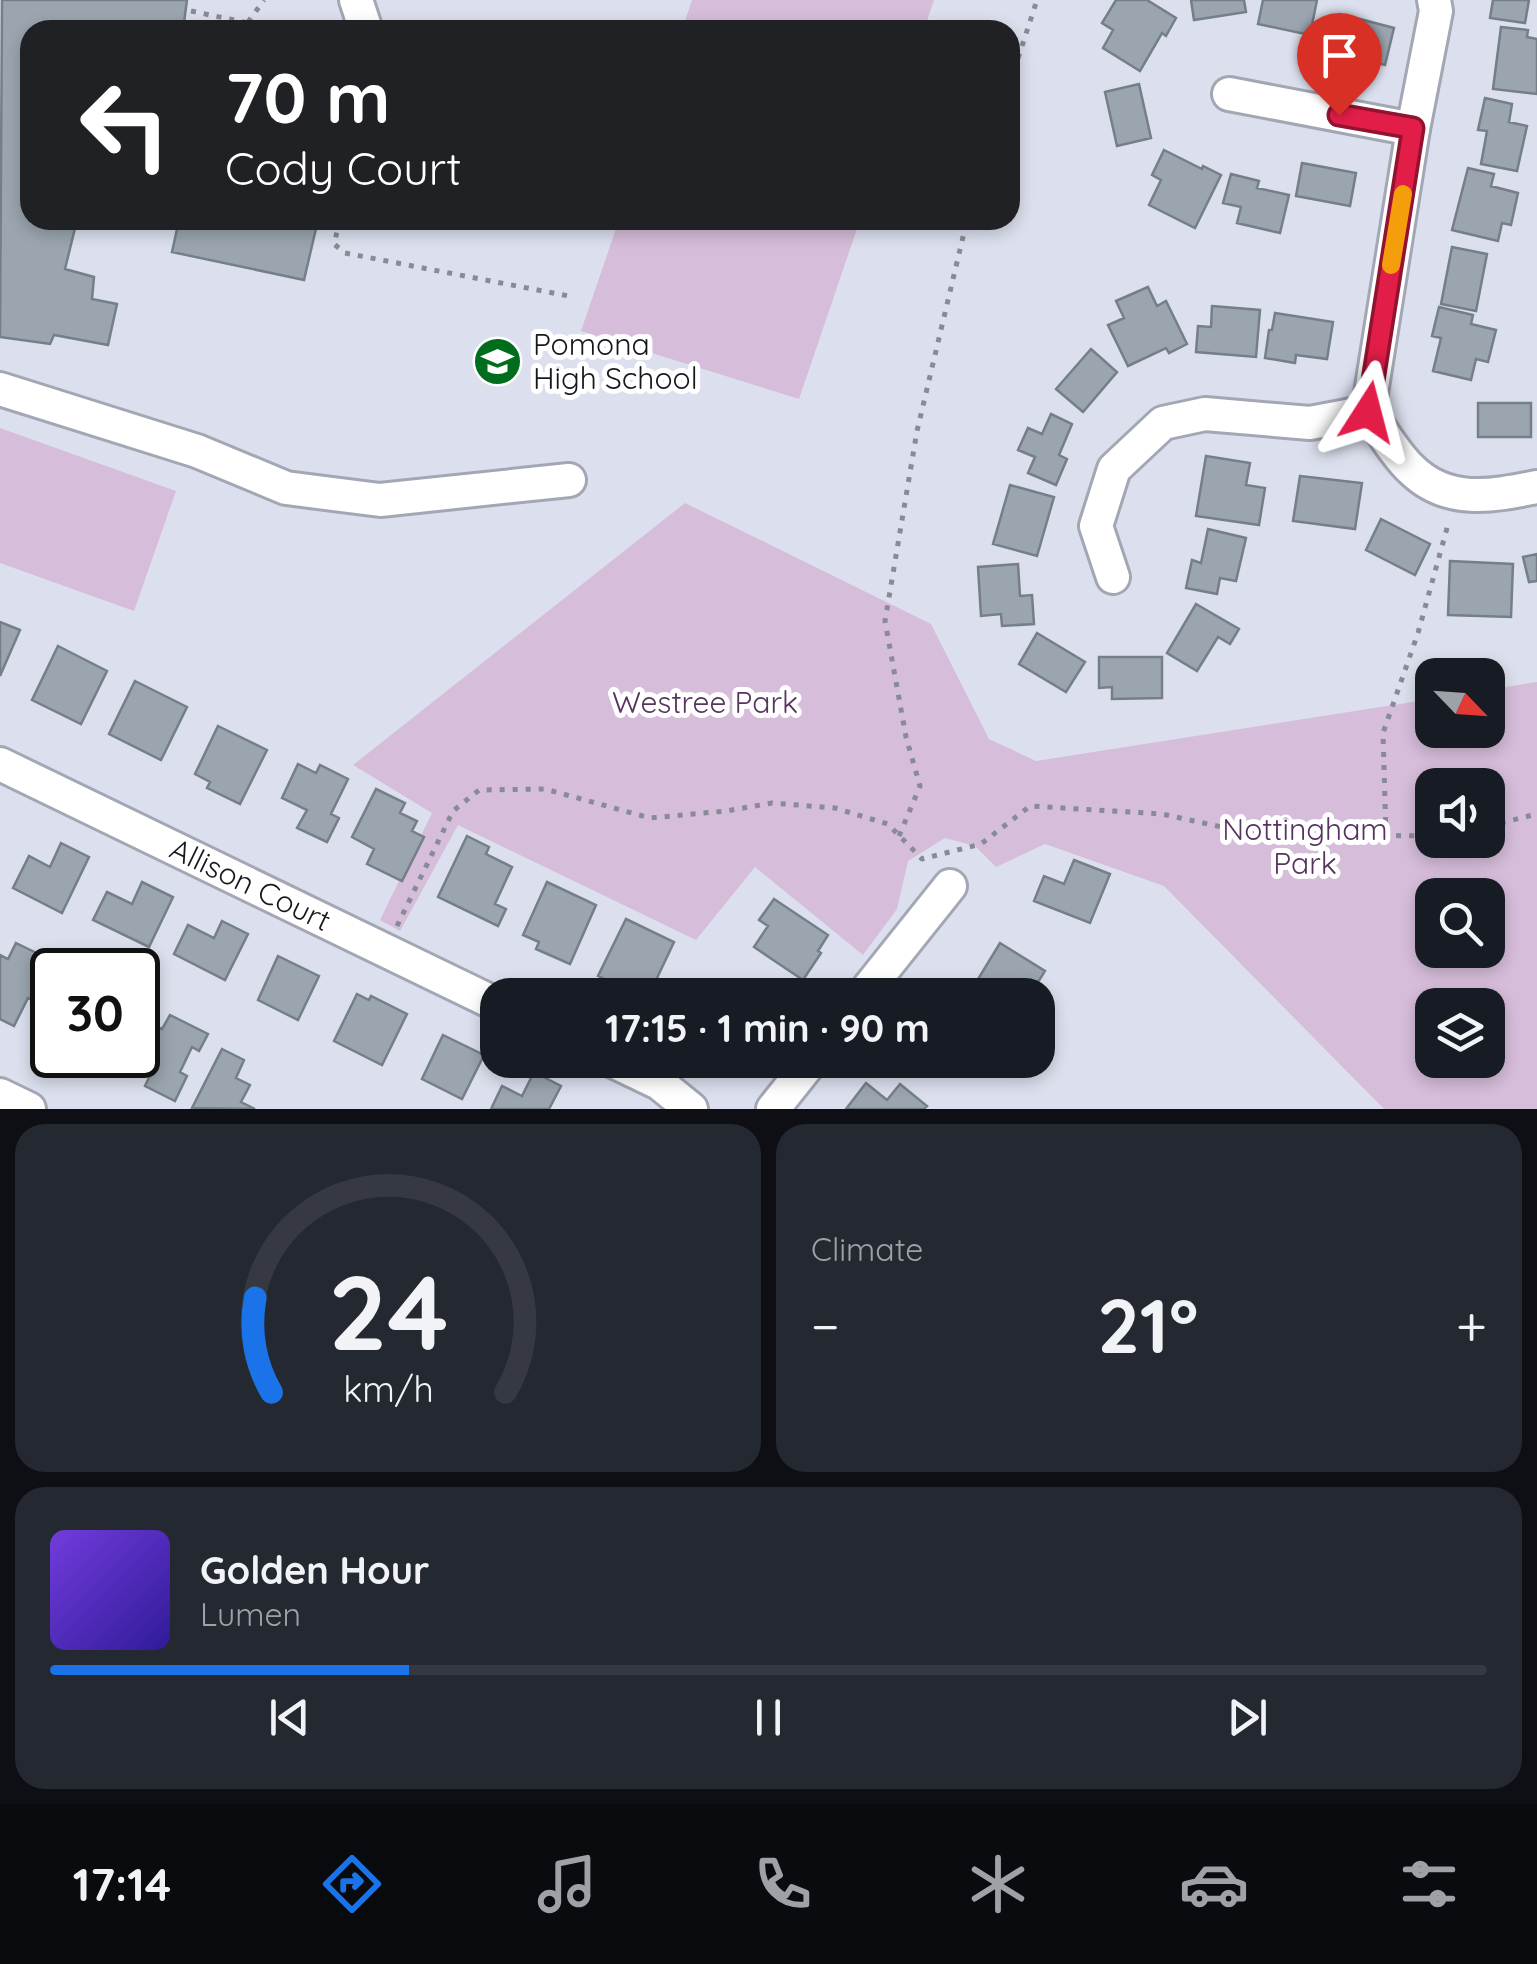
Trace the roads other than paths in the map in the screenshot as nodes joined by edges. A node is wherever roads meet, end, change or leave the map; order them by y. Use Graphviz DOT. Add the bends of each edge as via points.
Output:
graph roads {
  1 [pos="1434,0"];
  2 [pos="1229,94"];
  3 [pos="1413,128"];
  4 [pos="0,389"];
  5 [pos="1368,412"];
  6 [pos="569,480"];
  7 [pos="1537,487"];
  8 [pos="1113,576"];
  9 [pos="0,764"];
  10 [pos="950,886"];
  11 [pos="877,978"];
  12 [pos="480,997"];
  13 [pos="649,1078"];
  14 [pos="798,1078"];
  15 [pos="0,1096"];
  16 [pos="28,1109"];
  17 [pos="691,1109"];
  18 [pos="773,1109"];
  1 -- 3 [label="street"];
  2 -- 3 [label="street"];
  3 -- 5 [label="street"];
  4 -- 6 [label="street" via="197,451 286,488 380,500"];
  5 -- 7 [label="street" via="1410,469 1434,486 1463,497"];
  5 -- 8 [label="street" via="1310,422 1205,414 1163,423 1114,469 1096,526"];
  9 -- 12 [label="street, Allison Court"];
  10 -- 11 [label="street"];
  13 -- 17 [label="street"];
  14 -- 18 [label="street"];
  15 -- 16 [label="street"];
}
